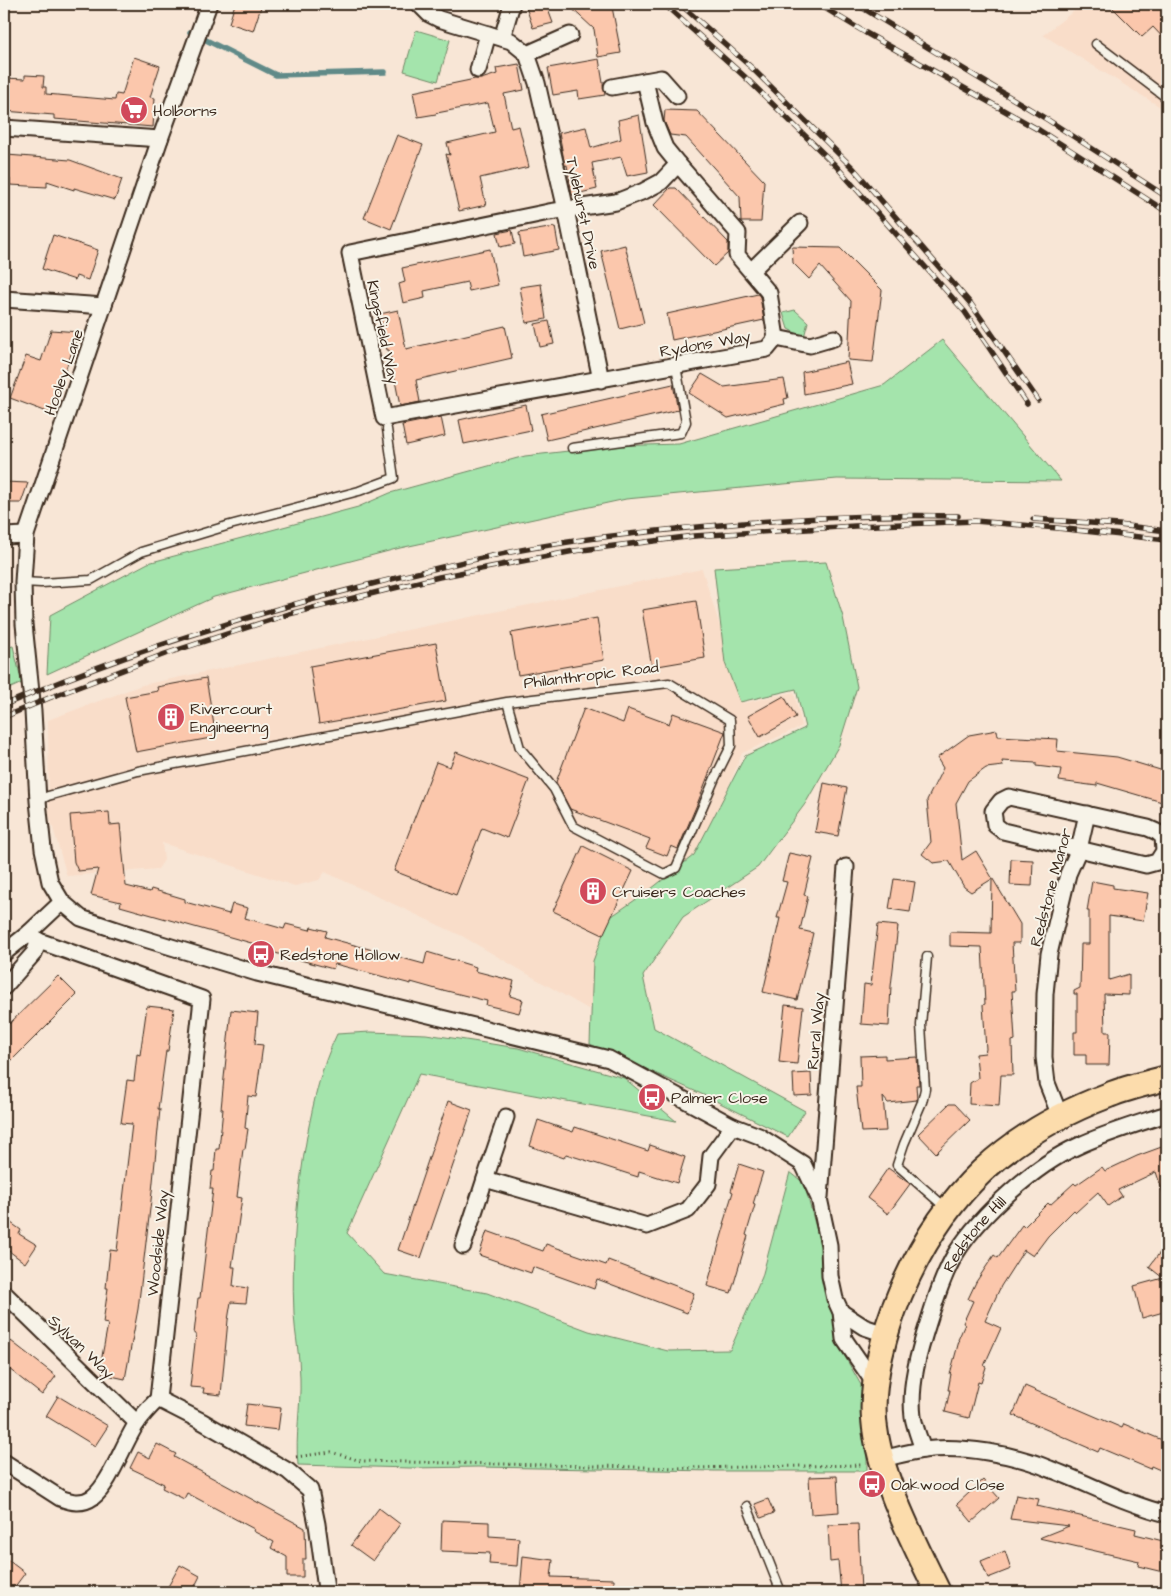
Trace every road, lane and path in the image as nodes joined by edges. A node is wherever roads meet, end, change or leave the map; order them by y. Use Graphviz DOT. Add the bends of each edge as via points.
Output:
graph roads {
  1 [pos="209,4"];
  2 [pos="419,4"];
  3 [pos="512,4"];
  4 [pos="570,35"];
  5 [pos="495,36"];
  6 [pos="1096,44"];
  7 [pos="527,54"];
  8 [pos="478,70"];
  9 [pos="645,81"];
  10 [pos="612,87"];
  11 [pos="677,96"];
  12 [pos="1167,98"];
  13 [pos="4,128"];
  14 [pos="160,138"];
  15 [pos="678,164"];
  16 [pos="566,210"];
  17 [pos="800,223"];
  18 [pos="752,270"];
  19 [pos="4,299"];
  20 [pos="104,306"];
  21 [pos="776,338"];
  22 [pos="834,338"];
  23 [pos="676,366"];
  24 [pos="601,380"];
  25 [pos="387,428"];
  26 [pos="572,448"];
  27 [pos="26,535"];
  28 [pos="4,536"];
  29 [pos="23,582"];
  30 [pos="507,702"];
  31 [pos="38,801"];
  32 [pos="1087,814"];
  33 [pos="1079,848"];
  34 [pos="846,866"];
  35 [pos="62,902"];
  36 [pos="34,937"];
  37 [pos="4,953"];
  38 [pos="927,957"];
  39 [pos="4,987"];
  40 [pos="1167,1078"];
  41 [pos="1167,1114"];
  42 [pos="1060,1116"];
  43 [pos="506,1117"];
  44 [pos="733,1126"];
  45 [pos="485,1180"];
  46 [pos="819,1198"];
  47 [pos="948,1209"];
  48 [pos="463,1246"];
  49 [pos="4,1293"];
  50 [pos="841,1312"];
  51 [pos="885,1334"];
  52 [pos="875,1384"];
  53 [pos="158,1399"];
  54 [pos="137,1423"];
  55 [pos="923,1450"];
  56 [pos="301,1457"];
  57 [pos="4,1462"];
  58 [pos="873,1462"];
  59 [pos="747,1506"];
  60 [pos="1167,1514"];
  61 [pos="326,1589"];
  62 [pos="782,1592"];
  63 [pos="938,1592"];
  1 -- 14 [label="street, Hooley Lane"];
  2 -- 5 [label="street" via="439,19"];
  3 -- 5 [label="street"];
  4 -- 7 [label="street"];
  5 -- 7 [label="street" via="511,41"];
  5 -- 8 [label="street"];
  6 -- 12 [label="lane"];
  7 -- 16 [label="street, Tylehurst Drive"];
  9 -- 10 [label="street"];
  9 -- 11 [label="street" via="661,78"];
  9 -- 15 [label="street" via="655,123 665,148"];
  13 -- 14 [label="street"];
  14 -- 20 [label="street, Hooley Lane"];
  15 -- 16 [label="street" via="661,182 644,191 616,202"];
  15 -- 18 [label="street" via="738,233 737,255"];
  16 -- 24 [label="street, Tylehurst Drive"];
  16 -- 24 [label="street, Kingsfield Way" via="350,253 384,418"];
  17 -- 18 [label="street"];
  18 -- 21 [label="street" via="769,293"];
  19 -- 20 [label="street"];
  20 -- 27 [label="street, Hooley Lane"];
  21 -- 22 [label="street" via="810,345"];
  21 -- 23 [label="street, Rydons Way" via="767,349"];
  23 -- 24 [label="street, Rydons Way"];
  23 -- 26 [label="lane" via="686,422 681,433"];
  25 -- 29 [label="lane" via="394,478 359,491 141,552 91,580"];
  27 -- 28 [label="street"];
  27 -- 29 [label="street, Hooley Lane"];
  29 -- 31 [label="street, Hooley Lane"];
  30 -- 30 [label="lane, Philanthropic Road" via="669,683 730,720 732,746 676,868 664,874 573,826 554,789 520,748"];
  30 -- 31 [label="lane, Philanthropic Road" via="138,771"];
  31 -- 35 [label="street" via="50,882"];
  32 -- 33 [label="street, Redstone Manor"];
  32 -- 33 [label="street" via="1157,832 1163,837 1164,851 1157,862 1146,865"];
  32 -- 33 [label="street" via="1009,797 993,811 995,825 1003,831"];
  33 -- 42 [label="street, Redstone Manor" via="1068,874 1049,954 1045,994 1044,1057 1048,1083"];
  34 -- 46 [label="street, Rural Way"];
  35 -- 36 [label="street"];
  35 -- 44 [label="street" via="81,918 258,973 609,1059"];
  36 -- 37 [label="street"];
  36 -- 39 [label="street" via="34,952"];
  36 -- 53 [label="street, Woodside Way" via="202,999"];
  38 -- 47 [label="lane" via="922,1025 925,1090 897,1165"];
  40 -- 42 [label="main road" via="1110,1094"];
  41 -- 55 [label="street, Redstone Hill" via="1076,1146 1050,1162 1026,1178 1002,1201 956,1254 934,1304 913,1381 913,1418"];
  42 -- 47 [label="main road" via="1003,1151 981,1170"];
  43 -- 45 [label="street"];
  44 -- 45 [label="street" via="711,1156 708,1184 688,1210 647,1226"];
  44 -- 46 [label="street" via="759,1136 803,1164"];
  45 -- 48 [label="street"];
  46 -- 50 [label="street" via="829,1245 830,1276"];
  47 -- 51 [label="main road" via="913,1262"];
  49 -- 54 [label="street, Sylvan Way"];
  50 -- 51 [label="street" via="864,1327"];
  50 -- 52 [label="street" via="844,1339"];
  51 -- 52 [label="main road"];
  52 -- 58 [label="main road"];
  53 -- 54 [label="street"];
  53 -- 61 [label="street" via="288,1471 310,1490"];
  54 -- 57 [label="street" via="103,1485 86,1500 69,1502 60,1498"];
  55 -- 58 [label="street"];
  55 -- 60 [label="street" via="964,1450 1017,1458 1049,1468 1122,1500"];
  56 -- 58 [label="path" via="331,1452 361,1461 676,1468"];
  58 -- 63 [label="main road" via="898,1505"];
  59 -- 62 [label="lane"];
}
